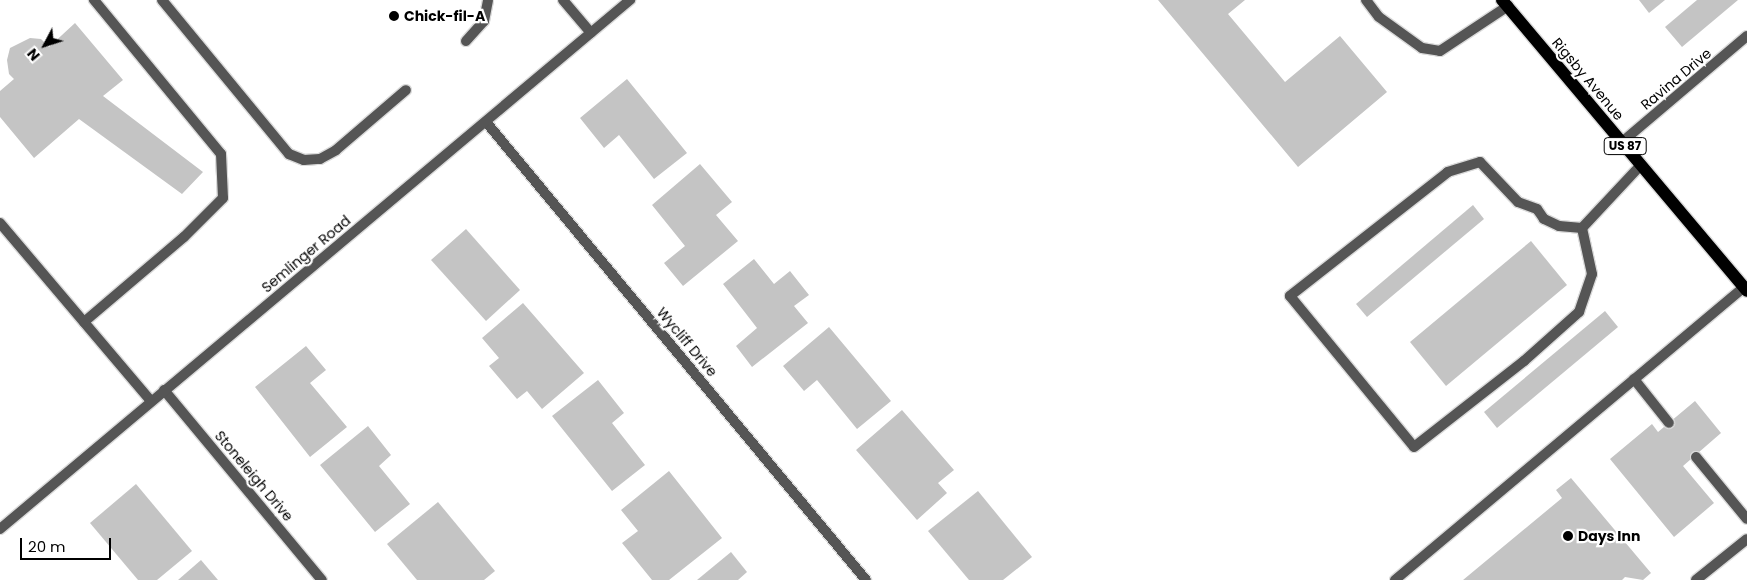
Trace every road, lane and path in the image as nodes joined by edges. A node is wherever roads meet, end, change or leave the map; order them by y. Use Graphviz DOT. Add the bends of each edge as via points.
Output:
graph roads {
  1 [pos="94,0"];
  2 [pos="162,0"];
  3 [pos="488,0"];
  4 [pos="563,0"];
  5 [pos="630,0"];
  6 [pos="1366,0"];
  7 [pos="1505,3"];
  8 [pos="591,33"];
  9 [pos="1747,36"];
  10 [pos="466,41"];
  11 [pos="406,90"];
  12 [pos="486,122"];
  13 [pos="1622,142"];
  14 [pos="1641,165"];
  15 [pos="0,223"];
  16 [pos="1582,228"];
  17 [pos="1745,289"];
  18 [pos="84,322"];
  19 [pos="1634,379"];
  20 [pos="164,390"];
  21 [pos="151,402"];
  22 [pos="1669,423"];
  23 [pos="1696,457"];
  24 [pos="1747,519"];
  25 [pos="0,529"];
  26 [pos="1747,539"];
  27 [pos="322,580"];
  28 [pos="866,580"];
  29 [pos="1395,580"];
  30 [pos="1696,580"];
  1 -- 18 [label="street" via="221,154 223,198 184,237"];
  2 -- 11 [label="street" via="289,154 304,160 320,159 336,150"];
  3 -- 10 [label="street" via="484,21"];
  4 -- 8 [label="street"];
  5 -- 8 [label="street, Semlinger Road"];
  6 -- 7 [label="street" via="1379,16 1422,48 1440,51"];
  7 -- 13 [label="main road, Rigsby Avenue / US 87"];
  8 -- 12 [label="street, Semlinger Road"];
  9 -- 13 [label="street, Ravina Drive"];
  12 -- 20 [label="street, Semlinger Road"];
  12 -- 28 [label="street, Wycliff Drive"];
  13 -- 14 [label="main road, Rigsby Avenue / US 87"];
  14 -- 16 [label="street"];
  14 -- 17 [label="main road, Rigsby Avenue / US 87"];
  15 -- 18 [label="street"];
  16 -- 16 [label="street" via="1592,274 1579,312 1524,361 1414,447 1290,296 1448,172 1480,162 1518,202 1538,209 1544,219"];
  17 -- 19 [label="street"];
  18 -- 21 [label="street"];
  19 -- 22 [label="street"];
  19 -- 29 [label="street"];
  20 -- 21 [label="street, Semlinger Road"];
  20 -- 27 [label="street, Stoneleigh Drive"];
  21 -- 25 [label="street, Semlinger Road"];
  23 -- 24 [label="street"];
  26 -- 30 [label="street"];
}
